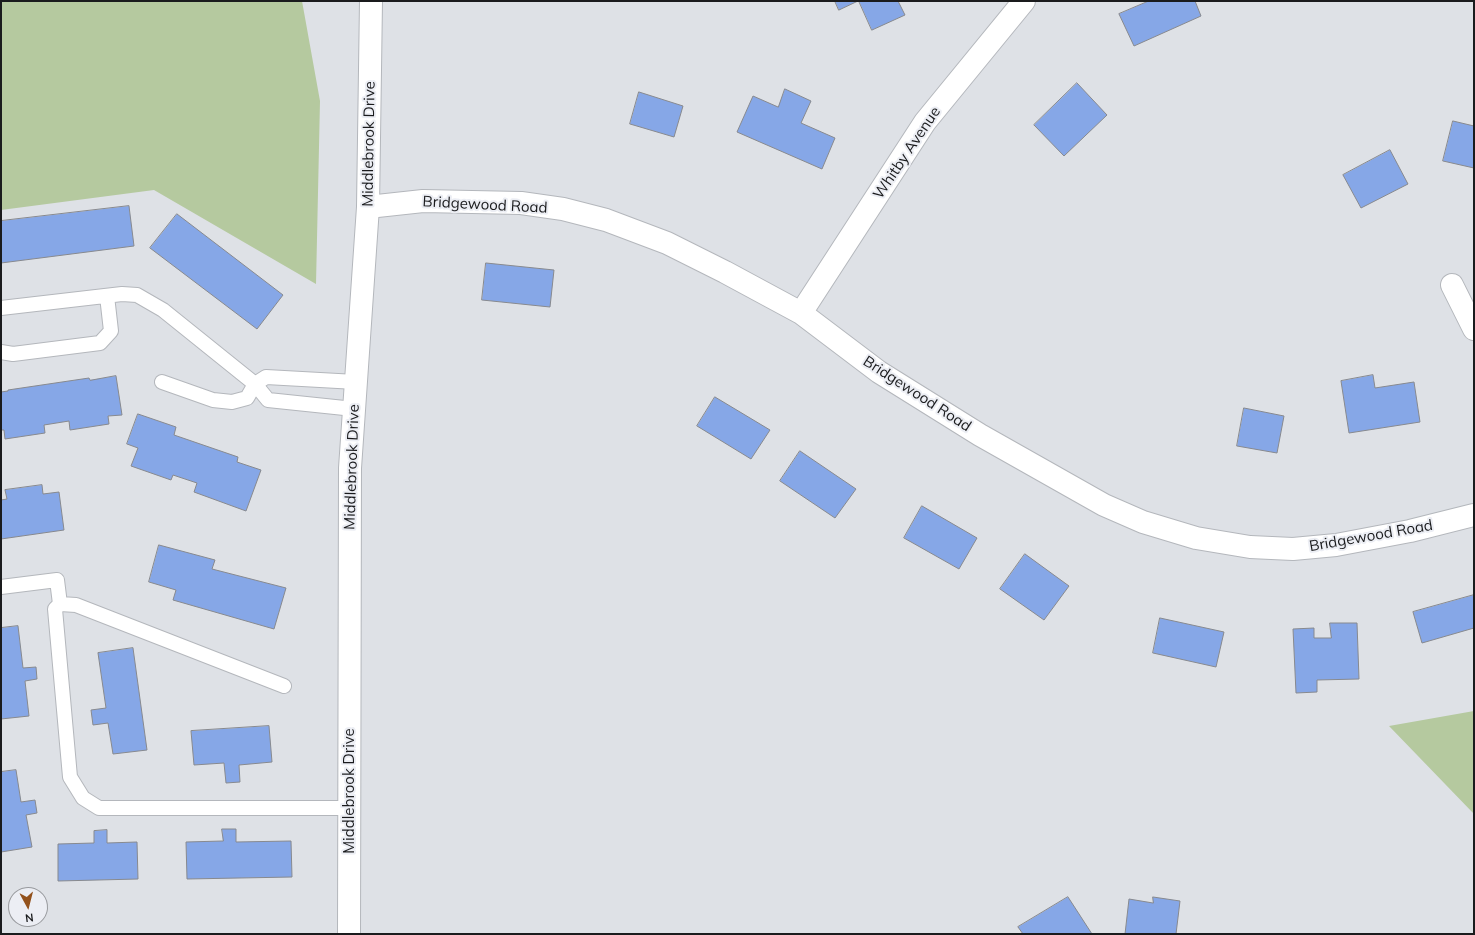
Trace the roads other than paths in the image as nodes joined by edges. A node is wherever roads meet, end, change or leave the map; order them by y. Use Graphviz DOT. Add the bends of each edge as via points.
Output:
graph roads {
  1 [pos="371,1"];
  2 [pos="1024,1"];
  3 [pos="368,207"];
  4 [pos="1452,285"];
  5 [pos="107,296"];
  6 [pos="1,308"];
  7 [pos="801,314"];
  8 [pos="1474,329"];
  9 [pos="1,352"];
  10 [pos="162,382"];
  11 [pos="356,382"];
  12 [pos="255,384"];
  13 [pos="354,409"];
  14 [pos="1474,515"];
  15 [pos="1,587"];
  16 [pos="60,604"];
  17 [pos="284,686"];
  18 [pos="349,808"];
  19 [pos="349,934"];
  1 -- 3 [label="street, Middlebrook Drive"];
  2 -- 7 [label="street, Whitby Avenue" via="925,122"];
  3 -- 7 [label="street, Bridgewood Road" via="423,201 521,203 563,209 606,220 667,244 725,272"];
  3 -- 11 [label="street, Middlebrook Drive"];
  4 -- 8 [label="street"];
  5 -- 6 [label="lane"];
  5 -- 9 [label="lane" via="111,331 100,343 13,354"];
  5 -- 12 [label="lane" via="137,295 163,310"];
  7 -- 14 [label="street, Bridgewood Road" via="879,372 980,435 1104,504 1144,522 1196,538 1250,547 1293,549 1336,545 1410,531"];
  10 -- 12 [label="lane" via="213,400 232,402 247,398"];
  11 -- 12 [label="lane" via="266,377"];
  11 -- 13 [label="street, Middlebrook Drive"];
  12 -- 13 [label="lane" via="268,400"];
  13 -- 18 [label="street, Middlebrook Drive" via="350,468"];
  15 -- 16 [label="lane" via="57,580"];
  16 -- 17 [label="lane" via="76,605"];
  16 -- 18 [label="lane" via="55,609 70,776 83,798 99,808"];
  18 -- 19 [label="street, Middlebrook Drive"];
}
